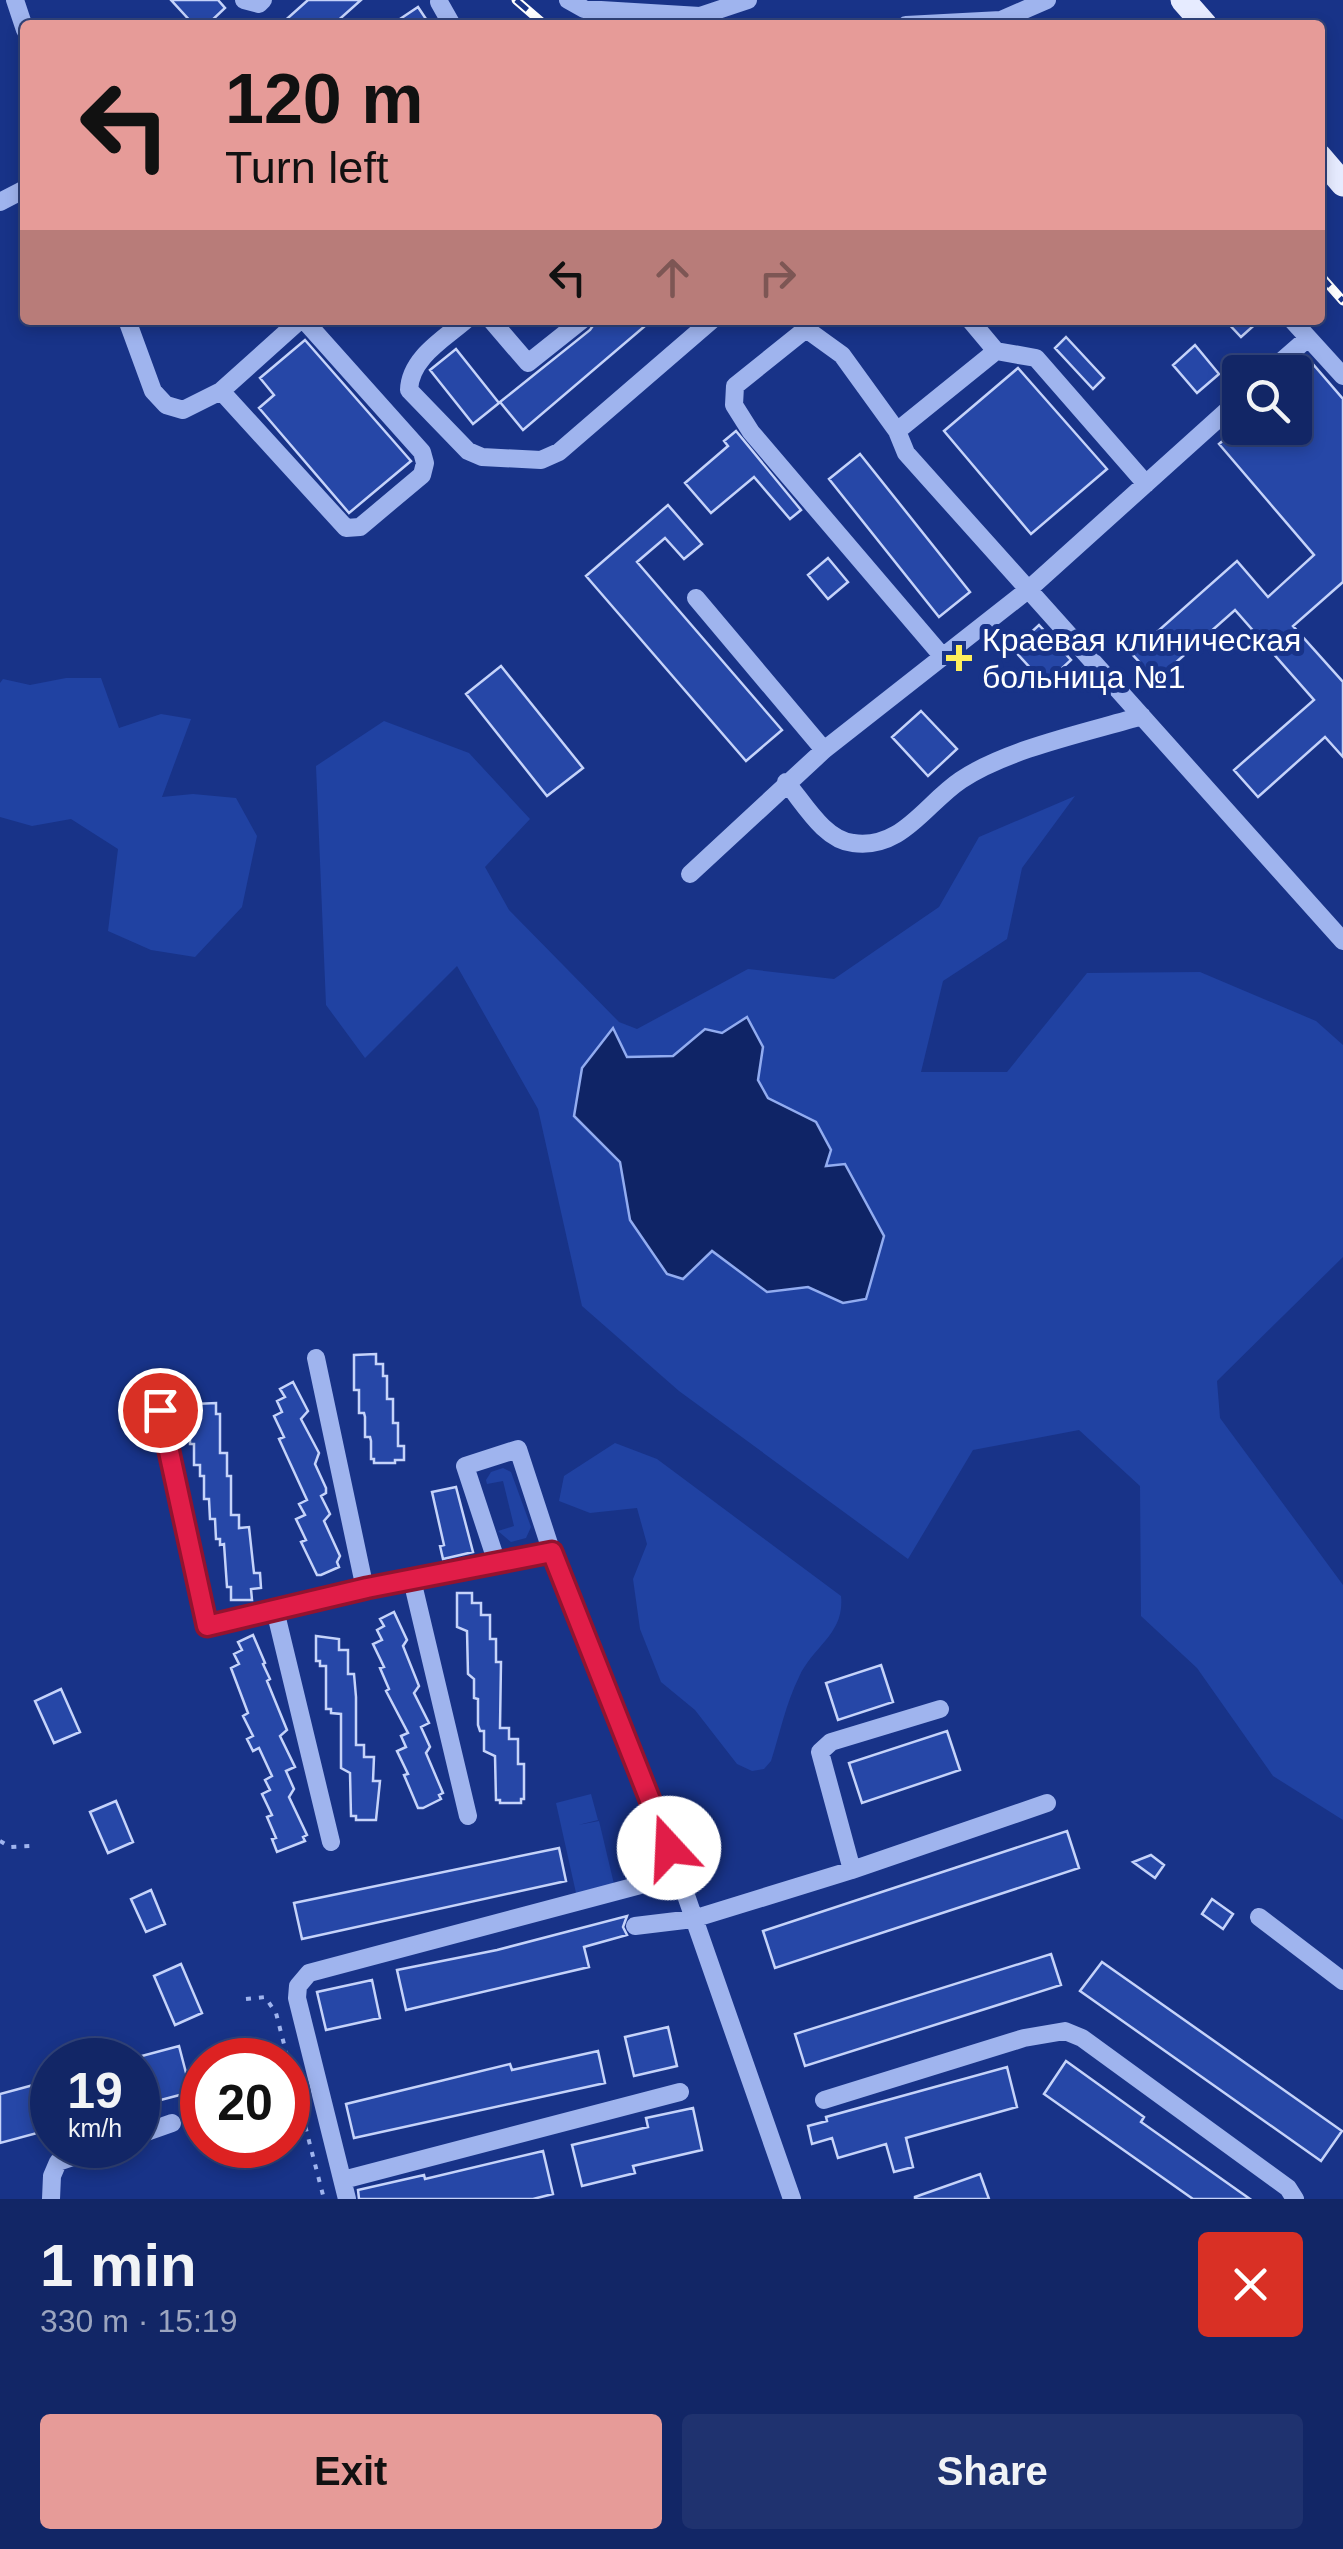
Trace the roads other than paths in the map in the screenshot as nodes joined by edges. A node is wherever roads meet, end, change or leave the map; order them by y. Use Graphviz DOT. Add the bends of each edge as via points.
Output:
graph roads {
  1 [pos="244,0"];
  2 [pos="263,0"];
  3 [pos="568,0"];
  4 [pos="748,0"];
  5 [pos="1047,0"];
  6 [pos="1184,0"];
  7 [pos="1001,20"];
  8 [pos="1201,20"];
  9 [pos="1325,163"];
  10 [pos="1343,184"];
  11 [pos="130,325"];
  12 [pos="296,325"];
  13 [pos="307,325"];
  14 [pos="460,325"];
  15 [pos="496,325"];
  16 [pos="576,325"];
  17 [pos="706,325"];
  18 [pos="811,325"];
  19 [pos="975,325"];
  20 [pos="1296,325"];
  21 [pos="1308,338"];
  22 [pos="996,350"];
  23 [pos="1288,355"];
  24 [pos="1343,376"];
  25 [pos="221,391"];
  26 [pos="1222,415"];
  27 [pos="896,431"];
  28 [pos="1146,484"];
  29 [pos="1029,589"];
  30 [pos="696,598"];
  31 [pos="942,657"];
  32 [pos="1142,716"];
  33 [pos="824,750"];
  34 [pos="786,782"];
  35 [pos="690,874"];
  36 [pos="1343,941"];
  37 [pos="316,1358"];
  38 [pos="160,1410"];
  39 [pos="552,1552"];
  40 [pos="497,1563"];
  41 [pos="412,1580"];
  42 [pos="365,1589"];
  43 [pos="275,1610"];
  44 [pos="940,1708"];
  45 [pos="1047,1803"];
  46 [pos="468,1816"];
  47 [pos="332,1842"];
  48 [pos="852,1870"];
  49 [pos="678,1875"];
  50 [pos="1259,1917"];
  51 [pos="693,1919"];
  52 [pos="635,1926"];
  53 [pos="1343,1981"];
  54 [pos="680,2092"];
  55 [pos="824,2100"];
  56 [pos="172,2123"];
  57 [pos="160,2127"];
  58 [pos="55,2168"];
  59 [pos="345,2190"];
  60 [pos="52,2199"];
  61 [pos="792,2199"];
  62 [pos="1295,2199"];
  1 -- 2 [label="lane"];
  3 -- 4 [label="lane" via="584,9 700,16"];
  5 -- 7 [label="lane"];
  6 -- 8 [label="main road"];
  9 -- 10 [label="main road"];
  11 -- 25 [label="lane" via="153,390 166,405 183,410"];
  12 -- 25 [label="lane"];
  13 -- 25 [label="lane" via="426,463 422,475 360,527 346,528"];
  14 -- 17 [label="lane" via="418,362 410,390 468,451 482,458 542,460"];
  15 -- 16 [label="lane" via="528,363"];
  18 -- 27 [label="lane" via="842,354"];
  18 -- 31 [label="lane" via="735,386 734,404"];
  19 -- 22 [label="lane"];
  20 -- 21 [label="lane"];
  21 -- 23 [label="lane"];
  21 -- 24 [label="lane"];
  22 -- 27 [label="lane"];
  22 -- 28 [label="lane" via="1036,358"];
  26 -- 28 [label="lane"];
  27 -- 29 [label="lane" via="906,453"];
  28 -- 29 [label="lane"];
  29 -- 31 [label="lane"];
  29 -- 32 [label="lane"];
  30 -- 33 [label="lane"];
  31 -- 33 [label="lane"];
  32 -- 34 [label="lane" via="1002,759 961,780 895,838 874,844 830,834"];
  32 -- 36 [label="lane"];
  33 -- 34 [label="lane"];
  34 -- 35 [label="lane"];
  37 -- 42 [label="lane"];
  38 -- 43 [label="lane" via="207,1626"];
  39 -- 40 [label="lane"];
  39 -- 40 [label="lane" via="518,1449 465,1466"];
  39 -- 49 [label="lane"];
  40 -- 41 [label="lane"];
  41 -- 42 [label="lane"];
  41 -- 46 [label="lane"];
  42 -- 43 [label="lane"];
  43 -- 47 [label="lane"];
  44 -- 48 [label="lane" via="831,1742 820,1752"];
  45 -- 48 [label="lane"];
  48 -- 51 [label="lane"];
  49 -- 51 [label="lane"];
  49 -- 59 [label="lane" via="309,1973 296,1998"];
  50 -- 53 [label="lane"];
  51 -- 52 [label="lane"];
  51 -- 61 [label="lane"];
  54 -- 59 [label="lane"];
  55 -- 62 [label="lane" via="1065,2031"];
  56 -- 57 [label="lane"];
  58 -- 60 [label="lane"];
}
